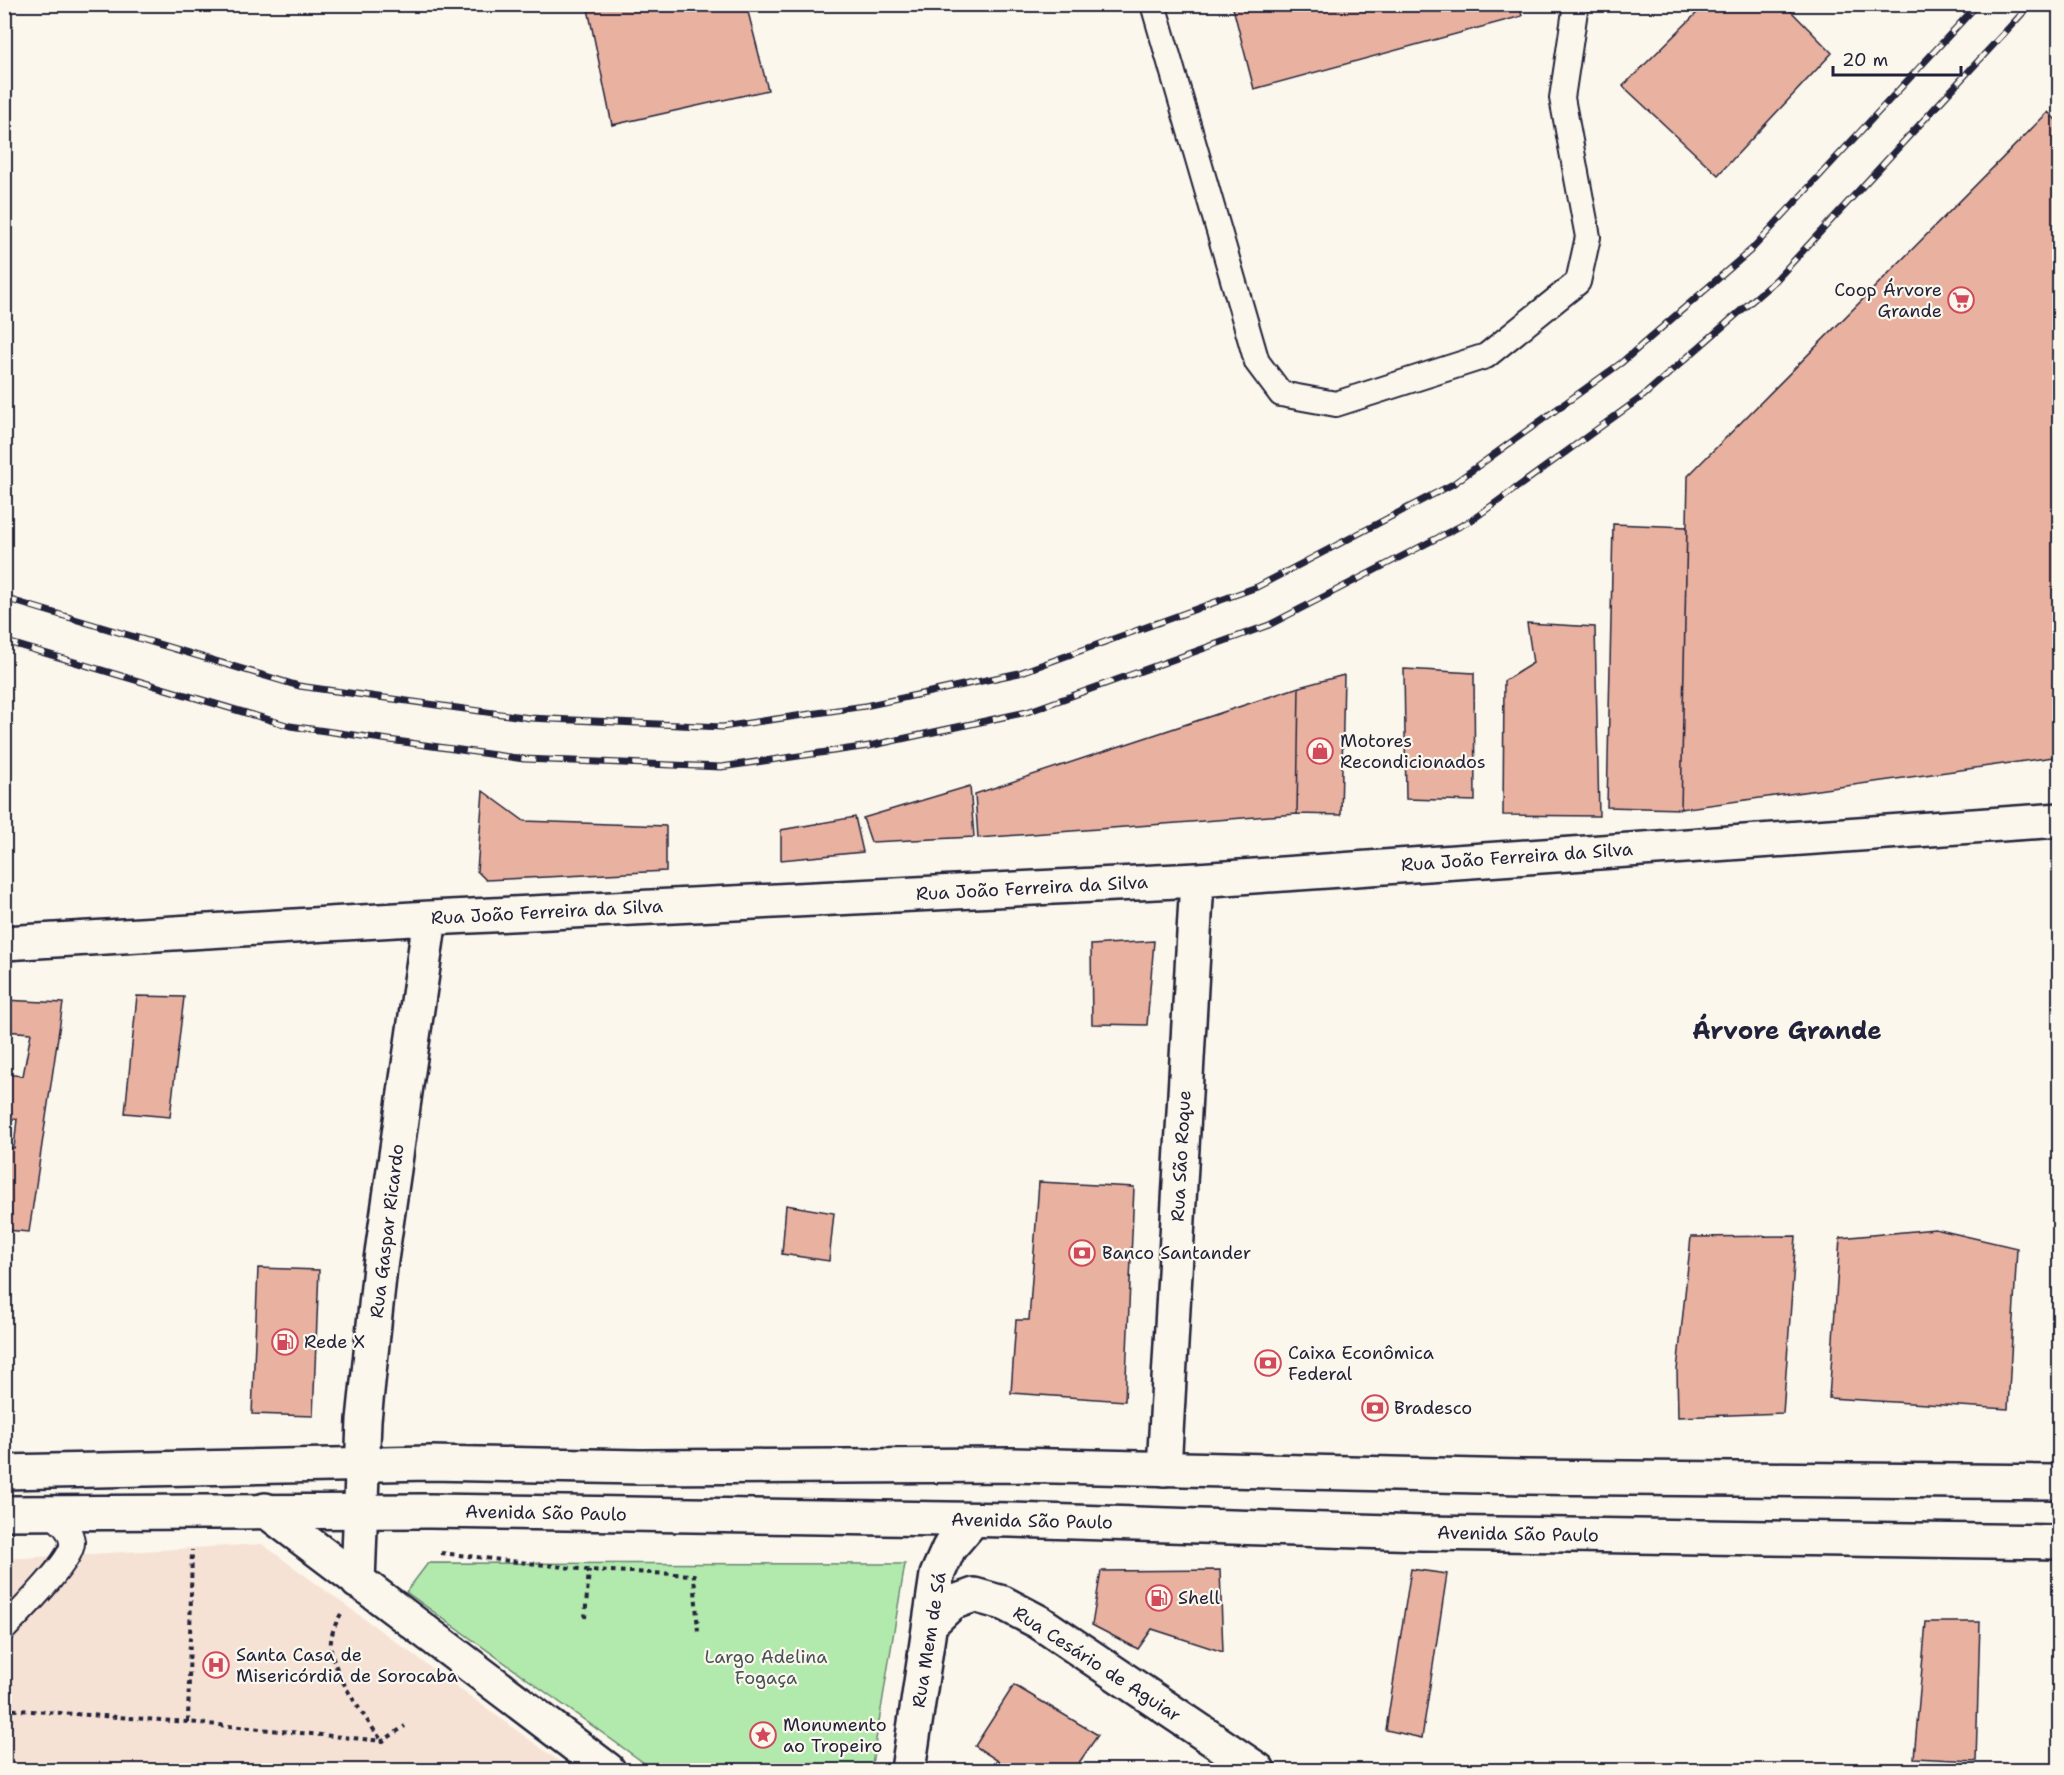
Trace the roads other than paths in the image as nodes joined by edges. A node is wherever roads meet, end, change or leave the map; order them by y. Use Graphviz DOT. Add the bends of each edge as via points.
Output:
graph roads {
  1 [pos="1153,4"];
  2 [pos="1576,4"];
  3 [pos="2060,820"];
  4 [pos="1197,880"];
  5 [pos="430,918"];
  6 [pos="4,943"];
  7 [pos="362,1463"];
  8 [pos="1164,1469"];
  9 [pos="4,1472"];
  10 [pos="2060,1482"];
  11 [pos="266,1510"];
  12 [pos="360,1512"];
  13 [pos="4,1513"];
  14 [pos="51,1513"];
  15 [pos="973,1520"];
  16 [pos="2060,1542"];
  17 [pos="352,1596"];
  18 [pos="932,1622"];
  19 [pos="4,1629"];
  20 [pos="608,1770"];
  21 [pos="908,1770"];
  22 [pos="1258,1770"];
  1 -- 2 [label="lane" via="1257,362 1281,394 1336,404 1486,356 1578,282 1588,237 1562,98"];
  3 -- 4 [label="main road, Rua João Ferreira da Silva"];
  4 -- 5 [label="main road, Rua João Ferreira da Silva"];
  4 -- 8 [label="main road, Rua São Roque"];
  5 -- 6 [label="main road, Rua João Ferreira da Silva"];
  5 -- 7 [label="main road, Rua Gaspar Ricardo" via="380,1267"];
  7 -- 8 [label="main road"];
  7 -- 9 [label="main road"];
  7 -- 12 [label="main road, Rua Gaspar Ricardo"];
  8 -- 10 [label="main road"];
  11 -- 12 [label="main road, Avenida São Paulo"];
  11 -- 14 [label="main road, Avenida São Paulo"];
  11 -- 17 [label="main road"];
  12 -- 15 [label="main road, Avenida São Paulo"];
  12 -- 17 [label="main road, Rua Gaspar Ricardo"];
  13 -- 14 [label="main road, Avenida São Paulo"];
  14 -- 19 [label="lane" via="70,1532 73,1545 64,1563"];
  15 -- 16 [label="main road, Avenida São Paulo" via="1422,1533"];
  15 -- 18 [label="main road, Rua Mem de Sá" via="949,1548 937,1575"];
  17 -- 20 [label="main road"];
  18 -- 21 [label="main road, Rua Mem de Sá"];
  18 -- 22 [label="main road, Rua Cesário de Aguiar" via="952,1603 974,1595 1003,1603 1039,1622"];
}
